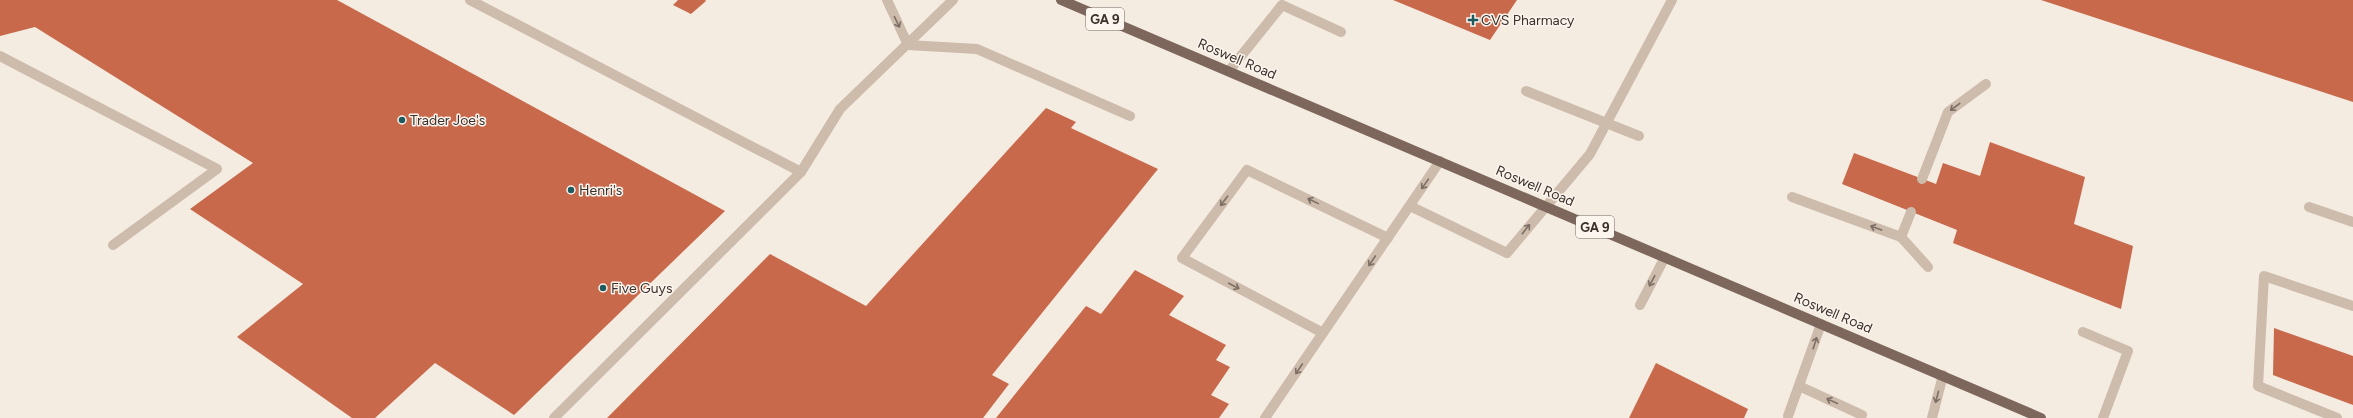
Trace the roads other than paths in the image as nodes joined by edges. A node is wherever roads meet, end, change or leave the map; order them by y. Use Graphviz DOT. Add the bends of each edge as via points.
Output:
graph roads {
  1 [pos="470,0"];
  2 [pos="886,0"];
  3 [pos="953,0"];
  4 [pos="1061,0"];
  5 [pos="1672,0"];
  6 [pos="1341,32"];
  7 [pos="908,45"];
  8 [pos="0,56"];
  9 [pos="1229,71"];
  10 [pos="1986,84"];
  11 [pos="1526,91"];
  12 [pos="1130,116"];
  13 [pos="1607,124"];
  14 [pos="1639,136"];
  15 [pos="1440,161"];
  16 [pos="801,172"];
  17 [pos="1922,179"];
  18 [pos="1792,197"];
  19 [pos="1410,206"];
  20 [pos="1545,206"];
  21 [pos="2309,207"];
  22 [pos="1911,212"];
  23 [pos="2353,222"];
  24 [pos="1901,237"];
  25 [pos="1388,238"];
  26 [pos="113,245"];
  27 [pos="1665,257"];
  28 [pos="1928,267"];
  29 [pos="1640,305"];
  30 [pos="2353,306"];
  31 [pos="1821,324"];
  32 [pos="2083,332"];
  33 [pos="1323,333"];
  34 [pos="1943,375"];
  35 [pos="1799,386"];
  36 [pos="1788,416"];
  37 [pos="554,418"];
  38 [pos="1265,418"];
  39 [pos="1861,418"];
  40 [pos="1932,418"];
  41 [pos="2041,418"];
  42 [pos="2103,418"];
  43 [pos="2337,418"];
  1 -- 16 [label="lane"];
  2 -- 7 [label="lane, one-way"];
  3 -- 7 [label="lane"];
  4 -- 9 [label="main road, Roswell Road / GA 9"];
  5 -- 13 [label="lane"];
  6 -- 9 [label="lane" via="1282,5"];
  7 -- 12 [label="lane" via="977,49"];
  7 -- 16 [label="lane" via="840,109"];
  8 -- 26 [label="lane" via="217,169"];
  9 -- 15 [label="main road, Roswell Road / GA 9"];
  10 -- 17 [label="lane, one-way" via="1948,112"];
  11 -- 13 [label="lane"];
  13 -- 14 [label="lane"];
  13 -- 20 [label="lane" via="1590,154"];
  15 -- 19 [label="lane, one-way"];
  15 -- 20 [label="main road, Roswell Road / GA 9"];
  16 -- 37 [label="lane"];
  24 -- 18 [label="lane, one-way"];
  19 -- 20 [label="lane, one-way" via="1507,252"];
  19 -- 25 [label="lane"];
  20 -- 27 [label="main road, Roswell Road / GA 9"];
  21 -- 23 [label="lane"];
  22 -- 24 [label="lane"];
  24 -- 28 [label="lane"];
  25 -- 33 [label="lane, one-way"];
  25 -- 33 [label="lane, one-way" via="1248,170 1182,258"];
  27 -- 29 [label="lane, one-way"];
  27 -- 31 [label="main road, Roswell Road / GA 9"];
  30 -- 43 [label="lane" via="2264,276 2258,386"];
  31 -- 34 [label="main road, Roswell Road / GA 9"];
  35 -- 31 [label="lane, one-way"];
  32 -- 42 [label="lane" via="2128,351"];
  33 -- 38 [label="lane, one-way"];
  34 -- 40 [label="lane, one-way"];
  34 -- 41 [label="main road, Roswell Road / GA 9"];
  35 -- 36 [label="lane"];
  39 -- 35 [label="lane, one-way" via="1862,415"];
}
